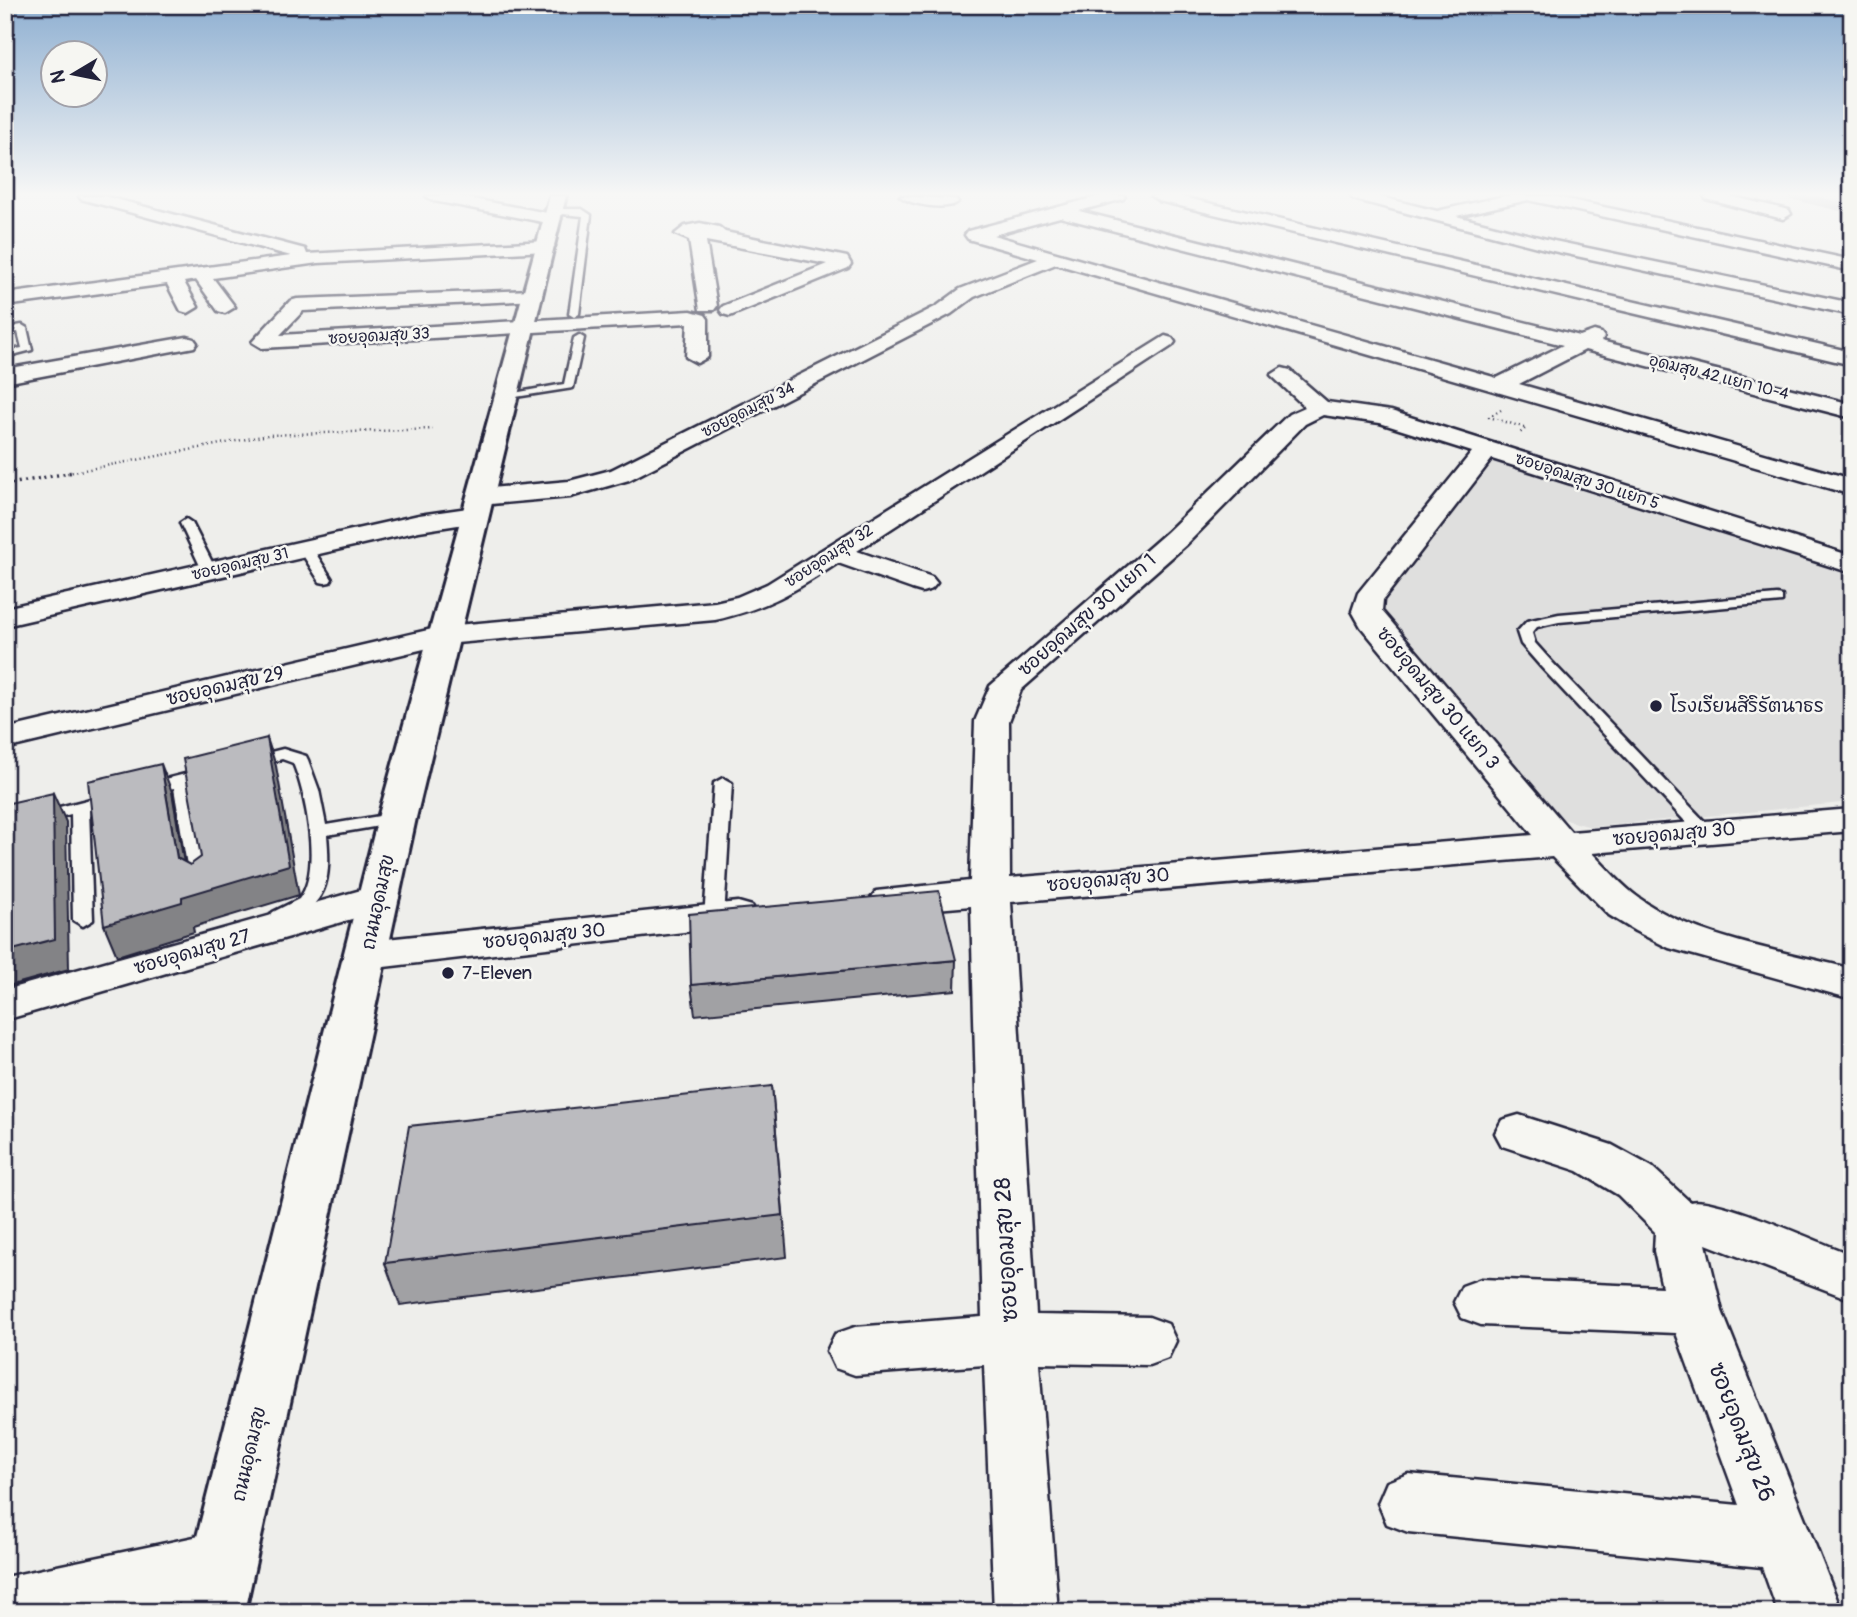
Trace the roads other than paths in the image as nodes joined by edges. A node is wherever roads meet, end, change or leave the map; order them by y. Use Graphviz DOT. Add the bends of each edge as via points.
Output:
graph roads {
  1 [pos="220,271"];
  2 [pos="336,271"];
  3 [pos="539,271"];
  4 [pos="580,271"];
  5 [pos="701,271"];
  6 [pos="824,271"];
  7 [pos="1019,271"];
  8 [pos="1103,271"];
  9 [pos="1298,271"];
  10 [pos="1479,271"];
  11 [pos="1682,271"];
  12 [pos="201,274"];
  13 [pos="329,277"];
  14 [pos="1710,277"];
  15 [pos="173,278"];
  16 [pos="1755,287"];
  17 [pos="5,300"];
  18 [pos="188,307"];
  19 [pos="226,307"];
  20 [pos="1852,309"];
  21 [pos="1643,310"];
  22 [pos="528,312"];
  23 [pos="574,314"];
  24 [pos="696,314"];
  25 [pos="1690,321"];
  26 [pos="5,331"];
  27 [pos="579,338"];
  28 [pos="1165,342"];
  29 [pos="187,343"];
  30 [pos="1585,343"];
  31 [pos="5,354"];
  32 [pos="697,357"];
  33 [pos="1852,359"];
  34 [pos="1282,375"];
  35 [pos="5,376"];
  36 [pos="1499,386"];
  37 [pos="508,397"];
  38 [pos="1320,408"];
  39 [pos="1852,411"];
  40 [pos="1493,451"];
  41 [pos="1852,487"];
  42 [pos="478,506"];
  43 [pos="186,523"];
  44 [pos="306,549"];
  45 [pos="833,552"];
  46 [pos="1852,565"];
  47 [pos="209,570"];
  48 [pos="325,579"];
  49 [pos="922,583"];
  50 [pos="1777,599"];
  51 [pos="5,617"];
  52 [pos="445,635"];
  53 [pos="5,739"];
  54 [pos="181,781"];
  55 [pos="723,783"];
  56 [pos="80,807"];
  57 [pos="397,818"];
  58 [pos="1852,820"];
  59 [pos="5,826"];
  60 [pos="319,831"];
  61 [pos="1703,831"];
  62 [pos="1561,844"];
  63 [pos="200,887"];
  64 [pos="990,889"];
  65 [pos="379,898"];
  66 [pos="852,904"];
  67 [pos="769,912"];
  68 [pos="714,918"];
  69 [pos="83,920"];
  70 [pos="366,955"];
  71 [pos="1852,984"];
  72 [pos="5,997"];
  73 [pos="5,1005"];
  74 [pos="1519,1133"];
  75 [pos="1681,1238"];
  76 [pos="1852,1278"];
  77 [pos="1481,1302"];
  78 [pos="1695,1311"];
  79 [pos="1010,1339"];
  80 [pos="1149,1341"];
  81 [pos="855,1351"];
  82 [pos="1408,1503"];
  83 [pos="1783,1539"];
  84 [pos="217,1587"];
  85 [pos="5,1609"];
  86 [pos="1026,1612"];
  87 [pos="1810,1612"];
  1 -- 12 [label="street"];
  2 -- 13 [label="street"];
  3 -- 22 [label="main road, ถนนอุดมสุข"];
  4 -- 23 [label="lane"];
  5 -- 24 [label="street"];
  6 -- 24 [label="street" via="730,310"];
  7 -- 42 [label="street, ซอยอุดมสุข 34" via="967,293 908,329 620,475"];
  8 -- 36 [label="street"];
  9 -- 30 [label="street, อุดมสุข 42 แยก 10-4"];
  10 -- 21 [label="street"];
  11 -- 14 [label="street"];
  12 -- 15 [label="street"];
  12 -- 19 [label="street"];
  14 -- 16 [label="street"];
  14 -- 21 [label="street"];
  15 -- 17 [label="street"];
  15 -- 18 [label="street"];
  16 -- 20 [label="street"];
  16 -- 25 [label="street"];
  21 -- 25 [label="street"];
  21 -- 30 [label="street"];
  22 -- 22 [label="street, ซอยอุดมสุข 33" via="262,342 298,305"];
  22 -- 23 [label="street"];
  22 -- 24 [label="street"];
  22 -- 37 [label="main road, ถนนอุดมสุข"];
  23 -- 24 [label="street"];
  24 -- 32 [label="street"];
  25 -- 33 [label="street"];
  26 -- 31 [label="lane" via="22,328 27,350"];
  27 -- 37 [label="lane" via="569,391"];
  28 -- 45 [label="street, ซอยอุดมสุข 32"];
  29 -- 35 [label="street"];
  30 -- 36 [label="street"];
  30 -- 39 [label="street, อุดมสุข 42 แยก 10-4"];
  34 -- 38 [label="street"];
  36 -- 41 [label="street"];
  37 -- 42 [label="main road, ถนนอุดมสุข"];
  38 -- 40 [label="street, ซอยอุดมสุข 30 แยก 5" via="1383,416"];
  38 -- 64 [label="street, ซอยอุดมสุข 30 แยก 1" via="1297,419 1177,538 1006,686 992,721"];
  40 -- 46 [label="street, ซอยอุดมสุข 30 แยก 5"];
  40 -- 62 [label="street, ซอยอุดมสุข 30 แยก 3" via="1384,578 1368,599 1367,611"];
  42 -- 44 [label="street, ซอยอุดมสุข 31"];
  42 -- 52 [label="main road, ถนนอุดมสุข"];
  43 -- 47 [label="lane"];
  44 -- 47 [label="street, ซอยอุดมสุข 31"];
  44 -- 48 [label="lane"];
  45 -- 49 [label="street"];
  45 -- 52 [label="street, ซอยอุดมสุข 32" via="776,590 715,611"];
  47 -- 51 [label="street, ซอยอุดมสุข 31"];
  50 -- 61 [label="lane" via="1559,618 1532,624 1524,632 1547,665"];
  52 -- 53 [label="street, ซอยอุดมสุข 29"];
  52 -- 57 [label="main road, ถนนอุดมสุข"];
  54 -- 56 [label="lane"];
  54 -- 60 [label="lane" via="283,754 296,757 302,764"];
  54 -- 63 [label="lane"];
  55 -- 68 [label="lane"];
  56 -- 59 [label="lane"];
  56 -- 69 [label="lane"];
  57 -- 60 [label="lane"];
  57 -- 65 [label="main road, ถนนอุดมสุข"];
  58 -- 61 [label="street, ซอยอุดมสุข 30"];
  60 -- 72 [label="lane" via="312,895 297,910"];
  61 -- 62 [label="street, ซอยอุดมสุข 30"];
  62 -- 64 [label="street, ซอยอุดมสุข 30"];
  62 -- 71 [label="street, ซอยอุดมสุข 30 แยก 3" via="1623,906 1649,922 1684,938"];
  64 -- 66 [label="street, ซอยอุดมสุข 30"];
  64 -- 79 [label="street, ซอยอุดมสุข 28"];
  65 -- 70 [label="main road, ถนนอุดมสุข"];
  65 -- 73 [label="street, ซอยอุดมสุข 27"];
  67 -- 68 [label="street, ซอยอุดมสุข 30"];
  68 -- 70 [label="street, ซอยอุดมสุข 30"];
  70 -- 84 [label="main road, ถนนอุดมสุข"];
  74 -- 75 [label="street" via="1595,1158 1635,1181"];
  75 -- 76 [label="street" via="1696,1221"];
  75 -- 78 [label="street, ซอยอุดมสุข 26"];
  77 -- 78 [label="street"];
  78 -- 83 [label="street, ซอยอุดมสุข 26"];
  79 -- 80 [label="street"];
  79 -- 81 [label="street"];
  79 -- 86 [label="street, ซอยอุดมสุข 28"];
  82 -- 83 [label="street"];
  83 -- 87 [label="street, ซอยอุดมสุข 26"];
  84 -- 85 [label="street"];
}
